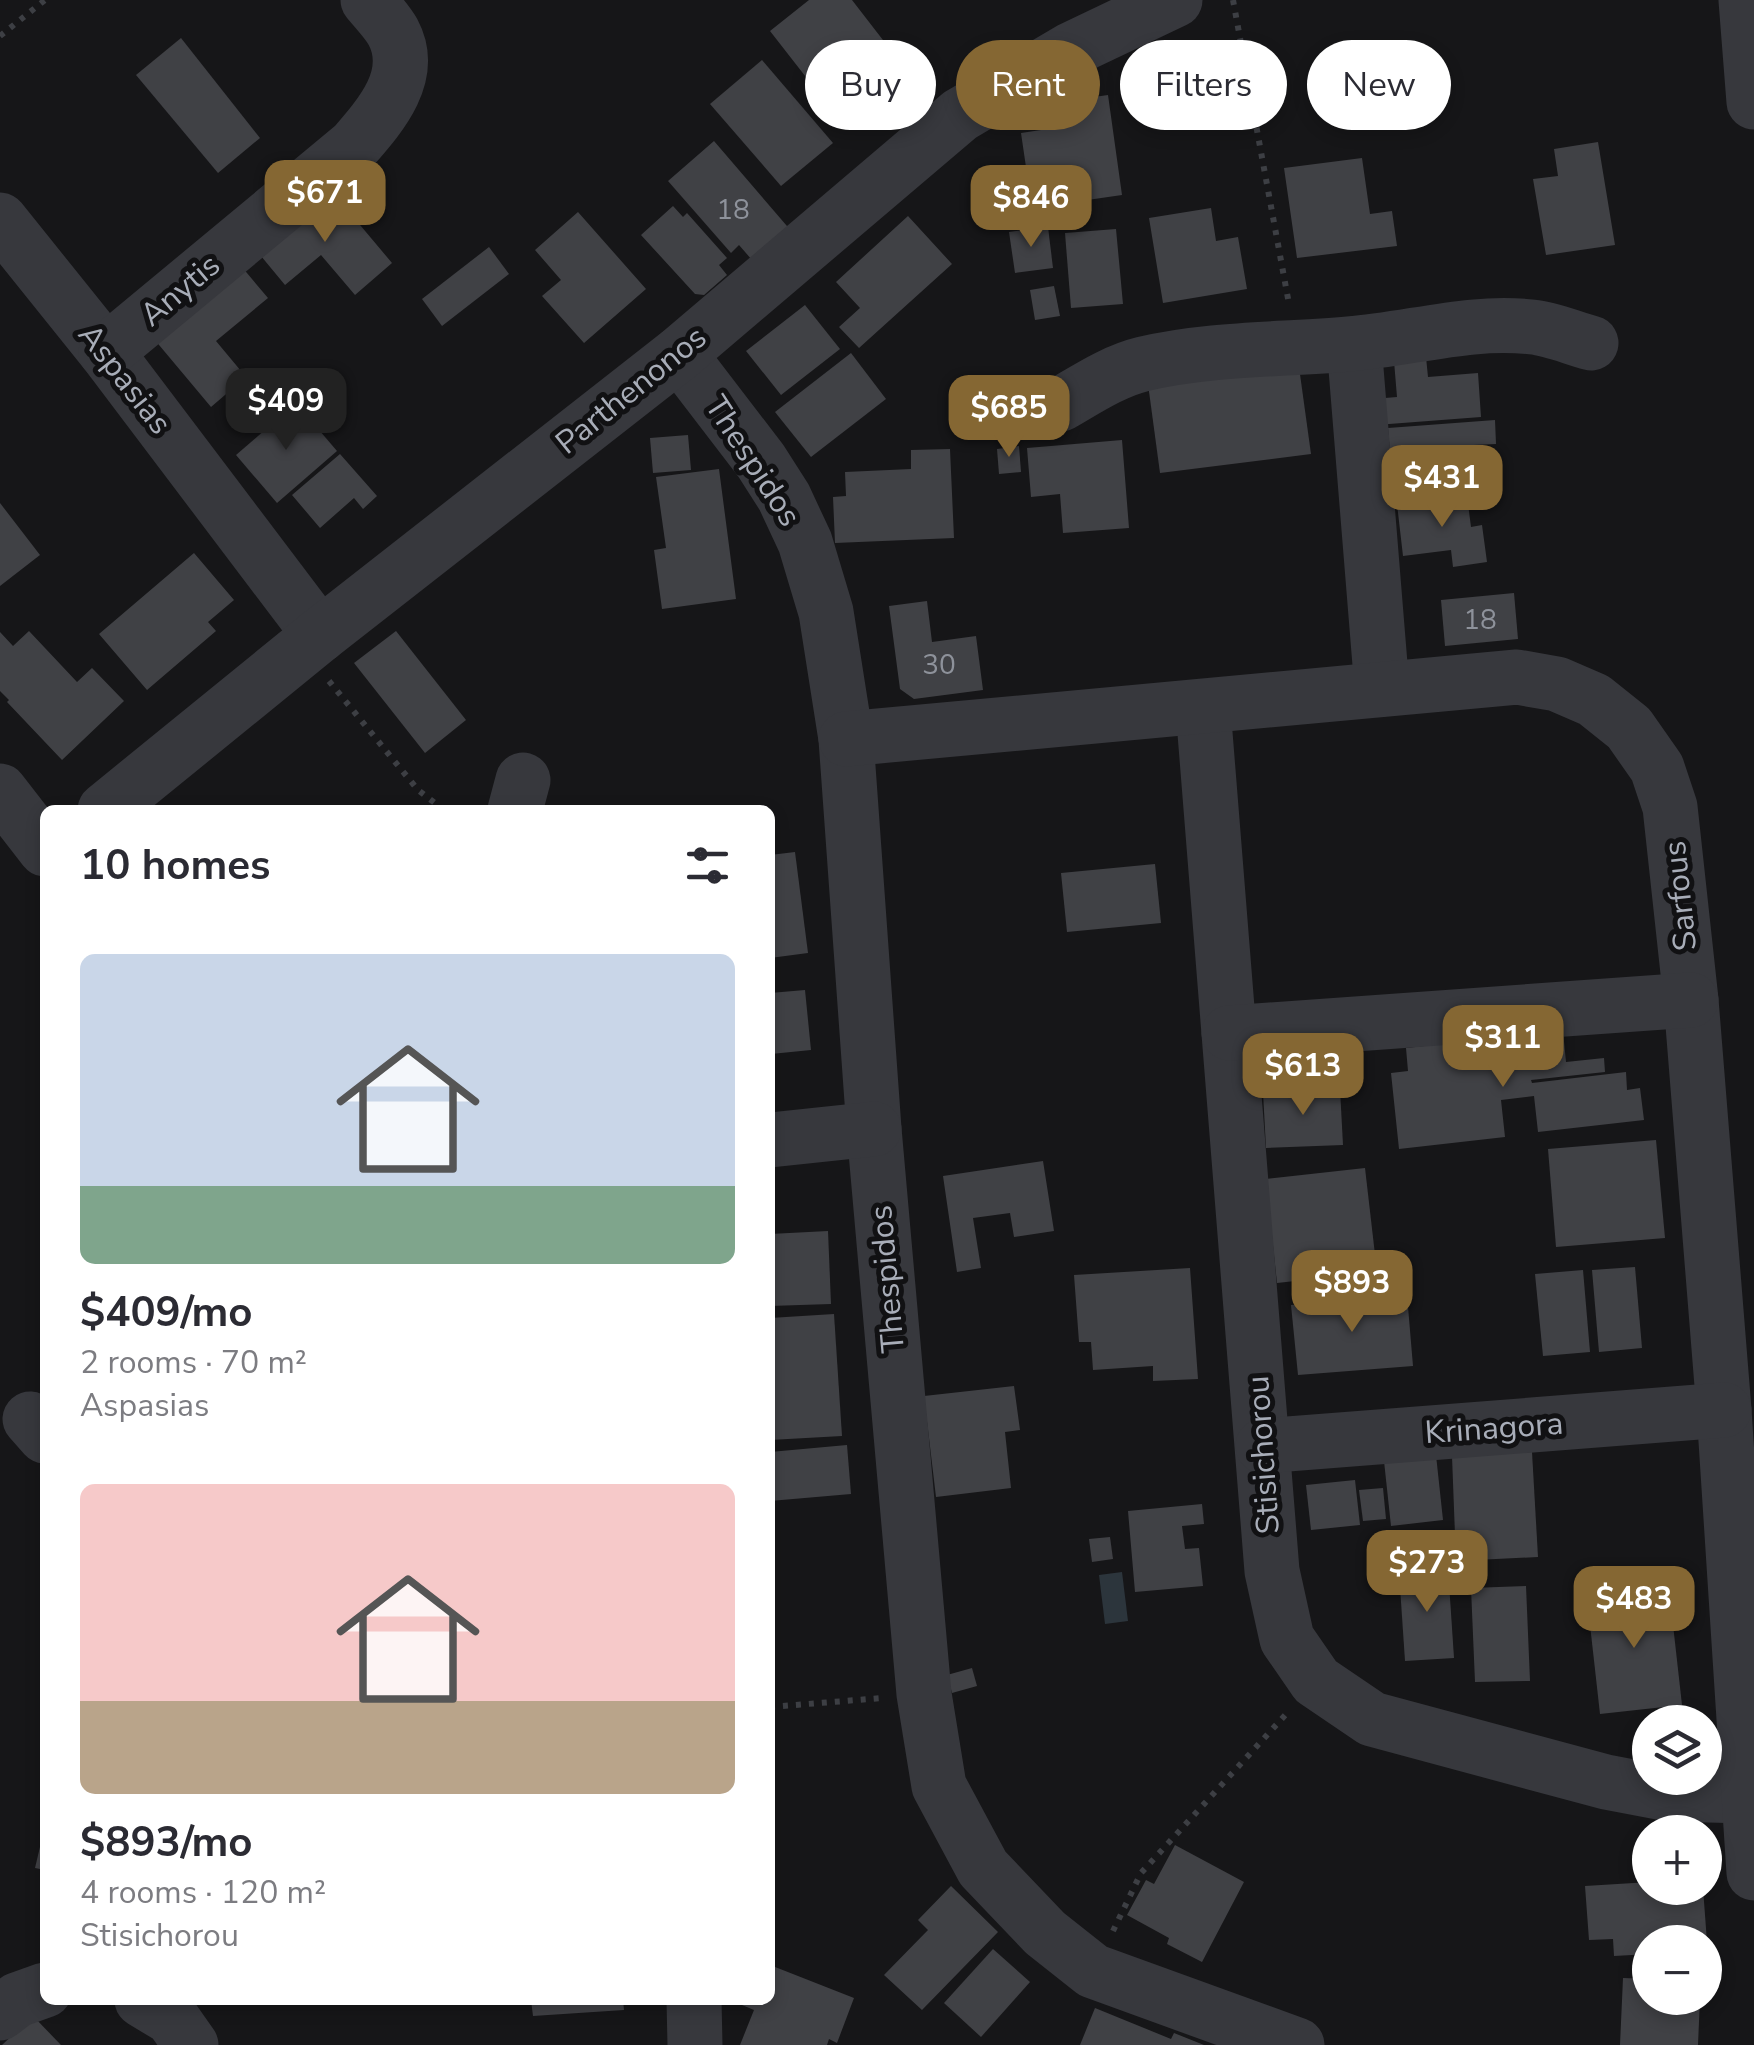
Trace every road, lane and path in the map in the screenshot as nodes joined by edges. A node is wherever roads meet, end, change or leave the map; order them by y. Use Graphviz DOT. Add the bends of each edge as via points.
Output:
graph roads {
  1 [pos="45,0"];
  2 [pos="368,0"];
  3 [pos="1175,0"];
  4 [pos="1233,0"];
  5 [pos="1746,0"];
  6 [pos="0,36"];
  7 [pos="1754,102"];
  8 [pos="0,220"];
  9 [pos="1591,343"];
  10 [pos="1354,344"];
  11 [pos="1297,348"];
  12 [pos="106,352"];
  13 [pos="679,354"];
  14 [pos="1061,404"];
  15 [pos="312,642"];
  16 [pos="1382,689"];
  17 [pos="1203,708"];
  18 [pos="846,739"];
  19 [pos="0,791"];
  20 [pos="111,805"];
  21 [pos="438,805"];
  22 [pos="40,843"];
  23 [pos="1691,1000"];
  24 [pos="1229,1034"];
  25 [pos="874,1129"];
  26 [pos="775,1139"];
  27 [pos="1724,1410"];
  28 [pos="1264,1446"];
  29 [pos="1316,1681"];
  30 [pos="924,1694"];
  31 [pos="775,1707"];
  32 [pos="1748,1796"];
  33 [pos="1754,1873"];
  34 [pos="1093,1971"];
  35 [pos="40,1992"];
  36 [pos="150,2005"];
  37 [pos="694,2005"];
  38 [pos="0,2013"];
  39 [pos="192,2045"];
  40 [pos="694,2045"];
  41 [pos="1297,2045"];
  1 -- 6 [label="path"];
  2 -- 12 [label="street, Anytis" via="393,32 400,56 398,81 382,113 354,146"];
  3 -- 13 [label="street, Parthenonos" via="1072,49 960,115"];
  4 -- 11 [label="path"];
  5 -- 7 [label="street"];
  8 -- 12 [label="street, Aspasias"];
  9 -- 10 [label="street" via="1502,324"];
  10 -- 11 [label="street"];
  10 -- 16 [label="street"];
  11 -- 14 [label="street" via="1140,364"];
  12 -- 15 [label="street, Aspasias"];
  13 -- 15 [label="street, Parthenonos"];
  13 -- 18 [label="street, Thespidos" via="761,461 805,542 826,612"];
  15 -- 20 [label="street, Parthenonos"];
  15 -- 21 [label="path" via="418,790"];
  16 -- 17 [label="street, Sarfous"];
  16 -- 23 [label="street, Sarfous" via="1518,677 1594,700 1630,728 1657,768 1670,807"];
  17 -- 18 [label="street, Sarfous"];
  17 -- 24 [label="street, Stisichorou"];
  18 -- 25 [label="street, Thespidos"];
  19 -- 22 [label="street"];
  23 -- 24 [label="street"];
  23 -- 27 [label="street, Sarfous"];
  24 -- 28 [label="street, Stisichorou"];
  25 -- 26 [label="street"];
  25 -- 30 [label="street, Thespidos"];
  27 -- 28 [label="street, Krinagora"];
  27 -- 32 [label="street, Sarfous"];
  28 -- 29 [label="street, Stisichorou" via="1272,1571 1287,1639"];
  29 -- 32 [label="street, Stisichorou" via="1372,1718 1588,1777 1669,1794"];
  29 -- 34 [label="path" via="1142,1874"];
  30 -- 31 [label="path"];
  30 -- 34 [label="street, Thespidos" via="940,1786 983,1868 1045,1933"];
  32 -- 33 [label="street, Sarfous"];
  34 -- 41 [label="street, Thespidos"];
  35 -- 38 [label="street"];
  36 -- 39 [label="street" via="172,2018"];
  37 -- 40 [label="street"];
}
